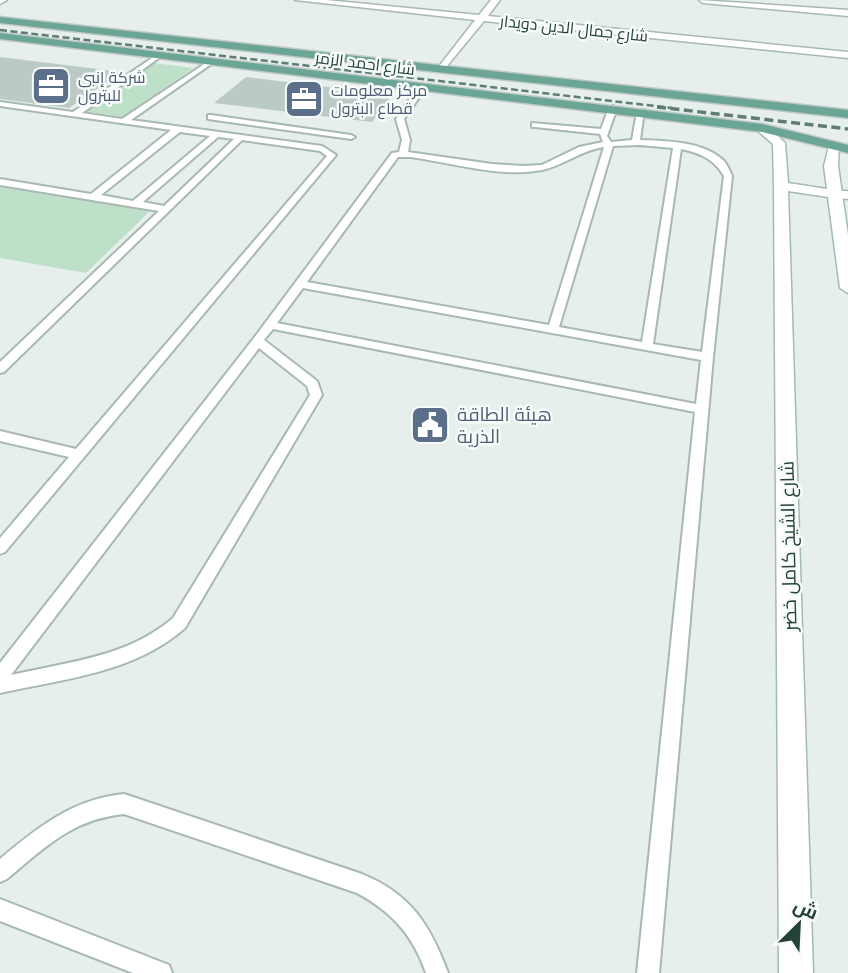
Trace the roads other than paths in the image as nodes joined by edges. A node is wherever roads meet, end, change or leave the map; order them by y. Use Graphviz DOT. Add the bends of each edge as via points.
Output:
graph roads {
  1 [pos="299,0"];
  2 [pos="496,0"];
  3 [pos="703,0"];
  4 [pos="848,13"];
  5 [pos="482,18"];
  6 [pos="0,20"];
  7 [pos="0,36"];
  8 [pos="160,55"];
  9 [pos="848,55"];
  10 [pos="324,56"];
  11 [pos="212,61"];
  12 [pos="442,69"];
  13 [pos="307,72"];
  14 [pos="424,86"];
  15 [pos="1,105"];
  16 [pos="613,108"];
  17 [pos="641,112"];
  18 [pos="75,114"];
  19 [pos="848,114"];
  20 [pos="211,117"];
  21 [pos="228,119"];
  22 [pos="124,121"];
  23 [pos="535,125"];
  24 [pos="762,128"];
  25 [pos="178,129"];
  26 [pos="215,134"];
  27 [pos="351,136"];
  28 [pos="241,137"];
  29 [pos="607,139"];
  30 [pos="636,142"];
  31 [pos="677,146"];
  32 [pos="842,148"];
  33 [pos="402,153"];
  34 [pos="0,182"];
  35 [pos="781,186"];
  36 [pos="842,195"];
  37 [pos="93,197"];
  38 [pos="135,204"];
  39 [pos="167,209"];
  40 [pos="300,284"];
  41 [pos="848,288"];
  42 [pos="270,325"];
  43 [pos="553,330"];
  44 [pos="258,341"];
  45 [pos="648,346"];
  46 [pos="707,357"];
  47 [pos="0,369"];
  48 [pos="702,409"];
  49 [pos="0,436"];
  50 [pos="80,455"];
  51 [pos="0,548"];
  52 [pos="0,676"];
  53 [pos="0,685"];
  54 [pos="0,872"];
  55 [pos="0,910"];
  56 [pos="161,973"];
  57 [pos="437,973"];
  58 [pos="648,973"];
  59 [pos="796,973"];
  1 -- 5 [label="street, شارع جمال الدين دويدار"];
  2 -- 5 [label="street"];
  3 -- 4 [label="street"];
  5 -- 9 [label="street, شارع جمال الدين دويدار"];
  5 -- 12 [label="street"];
  6 -- 10 [label="main road, شارع احمد الزمر"];
  7 -- 8 [label="main road, شارع احمد الزمر"];
  8 -- 11 [label="main road, شارع احمد الزمر"];
  8 -- 18 [label="lane"];
  10 -- 12 [label="main road, شارع احمد الزمر"];
  10 -- 13 [label="main road"];
  11 -- 13 [label="main road, شارع احمد الزمر"];
  11 -- 22 [label="lane"];
  12 -- 19 [label="main road, شارع احمد الزمر"];
  13 -- 14 [label="main road, شارع احمد الزمر"];
  14 -- 16 [label="main road, شارع احمد الزمر"];
  14 -- 33 [label="lane" via="400,119 406,140"];
  15 -- 18 [label="lane"];
  16 -- 17 [label="main road, شارع احمد الزمر"];
  16 -- 29 [label="lane"];
  17 -- 24 [label="main road, شارع احمد الزمر"];
  17 -- 30 [label="lane"];
  18 -- 22 [label="lane"];
  20 -- 21 [label="lane"];
  21 -- 26 [label="lane"];
  21 -- 27 [label="lane"];
  22 -- 25 [label="lane"];
  23 -- 29 [label="lane"];
  24 -- 32 [label="main road, شارع احمد الزمر"];
  24 -- 35 [label="street, شارع الشيخ كامل خضر" via="779,143"];
  25 -- 26 [label="lane"];
  25 -- 37 [label="lane"];
  26 -- 28 [label="lane"];
  26 -- 38 [label="lane"];
  28 -- 39 [label="lane"];
  28 -- 50 [label="lane" via="322,149 332,155"];
  29 -- 30 [label="lane"];
  29 -- 33 [label="lane" via="538,168"];
  29 -- 43 [label="lane"];
  30 -- 31 [label="lane"];
  31 -- 45 [label="lane"];
  31 -- 46 [label="lane" via="708,154 727,169 728,176"];
  32 -- 36 [label="street" via="831,160"];
  33 -- 40 [label="lane" via="391,158"];
  34 -- 37 [label="lane"];
  35 -- 36 [label="street"];
  35 -- 59 [label="street, شارع الشيخ كامل خضر"];
  36 -- 41 [label="street"];
  37 -- 38 [label="lane"];
  38 -- 39 [label="lane"];
  39 -- 47 [label="lane"];
  40 -- 42 [label="lane"];
  40 -- 43 [label="lane"];
  42 -- 44 [label="lane"];
  42 -- 48 [label="lane"];
  43 -- 45 [label="lane"];
  44 -- 52 [label="lane"];
  44 -- 53 [label="lane" via="313,384 316,395 179,623 162,640 136,653"];
  45 -- 46 [label="lane"];
  46 -- 48 [label="lane"];
  48 -- 58 [label="lane"];
  49 -- 50 [label="lane"];
  50 -- 51 [label="lane"];
  54 -- 57 [label="lane" via="63,820 94,807 124,804 389,897 411,918 429,947"];
  55 -- 56 [label="lane"];
}
